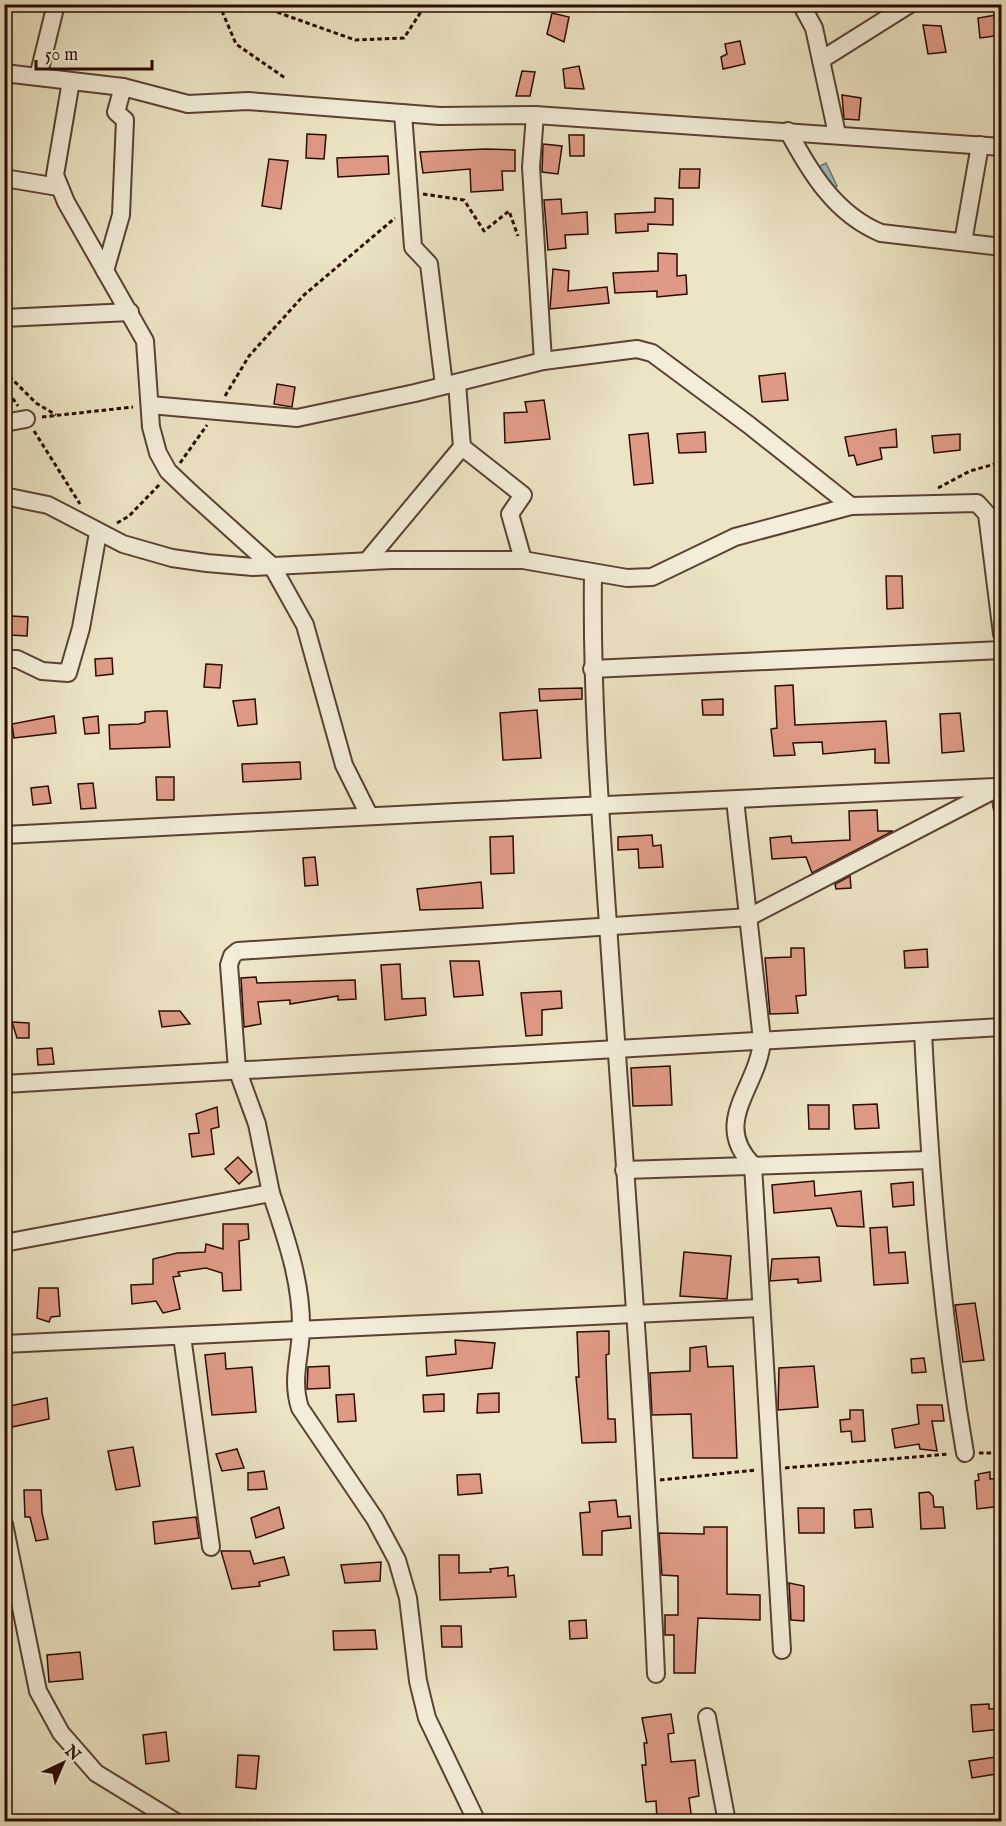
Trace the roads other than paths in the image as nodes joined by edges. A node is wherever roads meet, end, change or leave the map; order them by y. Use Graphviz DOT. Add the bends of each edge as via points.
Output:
graph roads {
  1 [pos="56,4"];
  2 [pos="801,4"];
  3 [pos="910,4"];
  4 [pos="821,60"];
  5 [pos="4,73"];
  6 [pos="38,77"];
  7 [pos="70,81"];
  8 [pos="123,87"];
  9 [pos="403,113"];
  10 [pos="535,115"];
  11 [pos="788,130"];
  12 [pos="837,134"];
  13 [pos="980,145"];
  14 [pos="1002,147"];
  15 [pos="4,178"];
  16 [pos="58,187"];
  17 [pos="963,242"];
  18 [pos="1002,247"];
  19 [pos="105,271"];
  20 [pos="130,312"];
  21 [pos="4,318"];
  22 [pos="543,361"];
  23 [pos="451,384"];
  24 [pos="150,405"];
  25 [pos="27,419"];
  26 [pos="4,423"];
  27 [pos="462,447"];
  28 [pos="4,496"];
  29 [pos="851,506"];
  30 [pos="98,532"];
  31 [pos="523,560"];
  32 [pos="367,561"];
  33 [pos="272,566"];
  34 [pos="593,574"];
  35 [pos="1002,634"];
  36 [pos="1002,650"];
  37 [pos="9,656"];
  38 [pos="591,669"];
  39 [pos="1001,788"];
  40 [pos="735,800"];
  41 [pos="1002,806"];
  42 [pos="600,807"];
  43 [pos="369,815"];
  44 [pos="4,835"];
  45 [pos="749,917"];
  46 [pos="608,925"];
  47 [pos="1002,1027"];
  48 [pos="923,1032"];
  49 [pos="762,1040"];
  50 [pos="616,1048"];
  51 [pos="237,1070"];
  52 [pos="4,1084"];
  53 [pos="930,1160"];
  54 [pos="753,1165"];
  55 [pos="624,1170"];
  56 [pos="272,1193"];
  57 [pos="4,1243"];
  58 [pos="760,1308"];
  59 [pos="635,1314"];
  60 [pos="301,1330"];
  61 [pos="182,1336"];
  62 [pos="4,1344"];
  63 [pos="965,1453"];
  64 [pos="4,1524"];
  65 [pos="211,1547"];
  66 [pos="782,1650"];
  67 [pos="656,1674"];
  68 [pos="707,1717"];
  69 [pos="176,1821"];
  70 [pos="477,1821"];
  71 [pos="727,1821"];
  1 -- 6 [label="street"];
  2 -- 4 [label="street" via="814,28"];
  3 -- 4 [label="street"];
  4 -- 12 [label="street"];
  5 -- 6 [label="street"];
  6 -- 7 [label="street"];
  7 -- 8 [label="street"];
  7 -- 16 [label="street" via="55,175"];
  8 -- 9 [label="street" via="188,105 248,101"];
  8 -- 19 [label="street" via="116,112 125,120 121,215"];
  9 -- 10 [label="street"];
  9 -- 23 [label="street" via="413,247 429,264"];
  10 -- 11 [label="street"];
  10 -- 22 [label="street" via="531,167"];
  11 -- 12 [label="street"];
  11 -- 17 [label="street" via="825,193 868,228 881,233"];
  12 -- 13 [label="street"];
  13 -- 14 [label="street"];
  13 -- 17 [label="street"];
  15 -- 16 [label="street"];
  16 -- 19 [label="street"];
  17 -- 18 [label="street"];
  19 -- 20 [label="street"];
  20 -- 21 [label="street"];
  20 -- 24 [label="street" via="145,341"];
  22 -- 23 [label="street"];
  22 -- 29 [label="street" via="637,349 652,353"];
  23 -- 24 [label="street" via="297,418"];
  23 -- 27 [label="street"];
  24 -- 33 [label="street" via="158,453 171,473"];
  25 -- 26 [label="street"];
  27 -- 31 [label="street" via="524,495 510,514"];
  27 -- 32 [label="street"];
  28 -- 30 [label="street" via="48,505"];
  29 -- 34 [label="street" via="735,537 652,578"];
  29 -- 35 [label="street" via="977,503 983,508 987,514"];
  30 -- 33 [label="street" via="172,558"];
  30 -- 37 [label="street" via="69,673 42,671"];
  31 -- 32 [label="street"];
  31 -- 34 [label="street"];
  32 -- 33 [label="street"];
  33 -- 43 [label="street" via="305,625 344,765"];
  34 -- 38 [label="street"];
  36 -- 38 [label="street"];
  38 -- 42 [label="street"];
  39 -- 40 [label="street"];
  39 -- 41 [label="street"];
  39 -- 45 [label="street"];
  40 -- 42 [label="street"];
  40 -- 45 [label="street"];
  42 -- 43 [label="street"];
  42 -- 46 [label="street"];
  43 -- 44 [label="street"];
  45 -- 46 [label="street"];
  45 -- 49 [label="street"];
  46 -- 50 [label="street"];
  46 -- 51 [label="street" via="238,951 229,965"];
  47 -- 48 [label="street"];
  48 -- 49 [label="street"];
  48 -- 53 [label="street"];
  49 -- 50 [label="street"];
  49 -- 54 [label="street" via="761,1056 736,1119 735,1138 740,1153"];
  50 -- 51 [label="street"];
  50 -- 55 [label="street"];
  51 -- 52 [label="street"];
  51 -- 56 [label="street" via="257,1124"];
  53 -- 54 [label="street"];
  53 -- 63 [label="street" via="950,1362"];
  54 -- 55 [label="street"];
  54 -- 58 [label="street"];
  55 -- 59 [label="street"];
  56 -- 57 [label="street"];
  56 -- 60 [label="street" via="296,1268"];
  58 -- 59 [label="street"];
  58 -- 66 [label="street"];
  59 -- 60 [label="street"];
  59 -- 67 [label="street" via="648,1481"];
  60 -- 61 [label="street"];
  60 -- 70 [label="street" via="295,1391 300,1408 375,1519 397,1560 408,1598 418,1681 428,1718"];
  61 -- 62 [label="street"];
  61 -- 65 [label="street"];
  64 -- 69 [label="street" via="38,1691 61,1733 96,1773"];
  68 -- 71 [label="street"];
}
